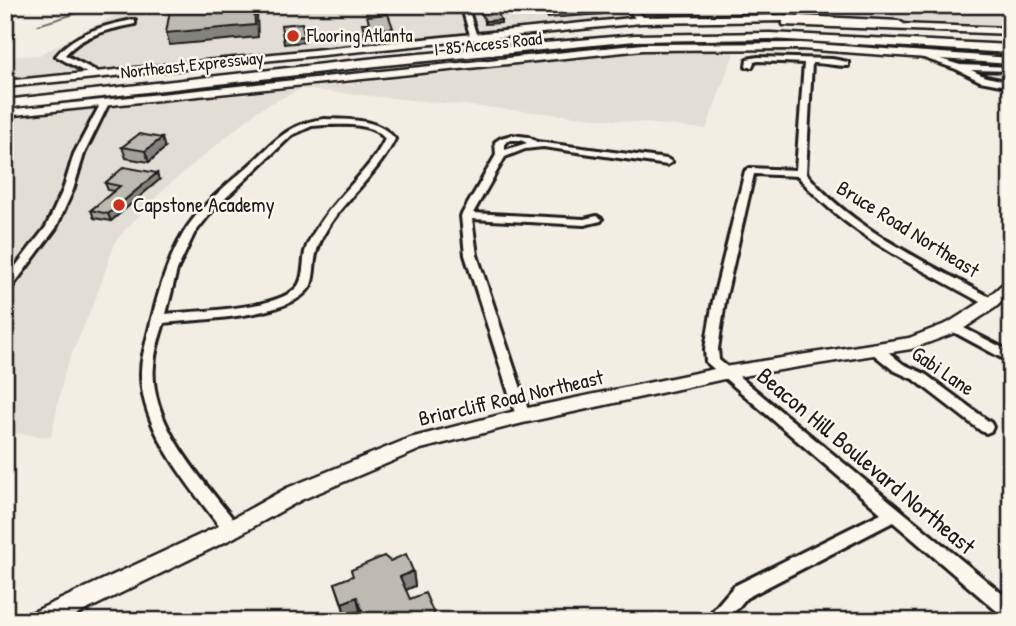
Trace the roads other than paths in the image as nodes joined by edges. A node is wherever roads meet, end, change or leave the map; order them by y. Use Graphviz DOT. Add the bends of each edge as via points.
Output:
graph roads {
  1 [pos="464,5"];
  2 [pos="628,5"];
  3 [pos="641,20"];
  4 [pos="132,22"];
  5 [pos="1010,34"];
  6 [pos="474,36"];
  7 [pos="823,38"];
  8 [pos="1011,49"];
  9 [pos="1011,59"];
  10 [pos="808,60"];
  11 [pos="951,61"];
  12 [pos="845,64"];
  13 [pos="749,65"];
  14 [pos="1011,69"];
  15 [pos="95,74"];
  16 [pos="5,84"];
  17 [pos="1011,85"];
  18 [pos="5,93"];
  19 [pos="105,103"];
  20 [pos="5,104"];
  21 [pos="5,113"];
  22 [pos="667,162"];
  23 [pos="801,173"];
  24 [pos="467,216"];
  25 [pos="597,219"];
  26 [pos="1011,284"];
  27 [pos="5,288"];
  28 [pos="991,303"];
  29 [pos="159,319"];
  30 [pos="954,327"];
  31 [pos="877,350"];
  32 [pos="1011,358"];
  33 [pos="724,373"];
  34 [pos="523,416"];
  35 [pos="986,427"];
  36 [pos="894,514"];
  37 [pos="231,529"];
  38 [pos="1011,612"];
  39 [pos="39,621"];
  40 [pos="715,621"];
  1 -- 6 [label="street"];
  2 -- 3 [label="street"];
  3 -- 5 [label="main road, I-85 Access Road" via="782,19"];
  3 -- 6 [label="main road, I-85 Access Road"];
  4 -- 15 [label="street" via="103,28 60,55"];
  5 -- 18 [label="highway, Northeast Expressway" via="762,26 567,33"];
  6 -- 15 [label="main road, I-85 Access Road"];
  7 -- 8 [label="highway, Northeast Expressway"];
  7 -- 9 [label="highway"];
  7 -- 20 [label="highway, Northeast Expressway" via="608,39"];
  9 -- 11 [label="main road, I-85 Access Road"];
  10 -- 12 [label="street"];
  10 -- 13 [label="street" via="758,59"];
  10 -- 23 [label="street"];
  11 -- 14 [label="street"];
  11 -- 17 [label="street" via="983,79"];
  11 -- 19 [label="main road, I-85 Access Road" via="922,54 801,46 622,48"];
  15 -- 16 [label="main road, I-85 Access Road"];
  19 -- 21 [label="main road, I-85 Access Road"];
  19 -- 27 [label="street" via="79,154 51,228"];
  22 -- 24 [label="street" via="523,146 500,155"];
  23 -- 28 [label="street, Bruce Road Northeast" via="822,200 840,213"];
  23 -- 33 [label="street" via="750,171 714,324 711,357"];
  24 -- 25 [label="street"];
  24 -- 34 [label="street" via="471,255"];
  26 -- 28 [label="main road, Briarcliff Road Northeast"];
  28 -- 30 [label="main road, Briarcliff Road Northeast"];
  29 -- 29 [label="street" via="171,270 189,233 208,209 289,133 325,122 376,128 388,134 388,146 321,229 304,287 296,296 264,307"];
  29 -- 37 [label="street" via="147,367 149,398 170,443"];
  30 -- 31 [label="main road, Briarcliff Road Northeast"];
  30 -- 32 [label="street"];
  31 -- 33 [label="main road, Briarcliff Road Northeast"];
  31 -- 35 [label="street, Gabi Lane"];
  33 -- 34 [label="main road, Briarcliff Road Northeast"];
  33 -- 36 [label="street, Beacon Hill Boulevard Northeast"];
  34 -- 37 [label="main road, Briarcliff Road Northeast" via="384,455 294,494"];
  36 -- 38 [label="street, Beacon Hill Boulevard Northeast"];
  36 -- 40 [label="street" via="740,592"];
  37 -- 39 [label="main road, Briarcliff Road Northeast"];
}
